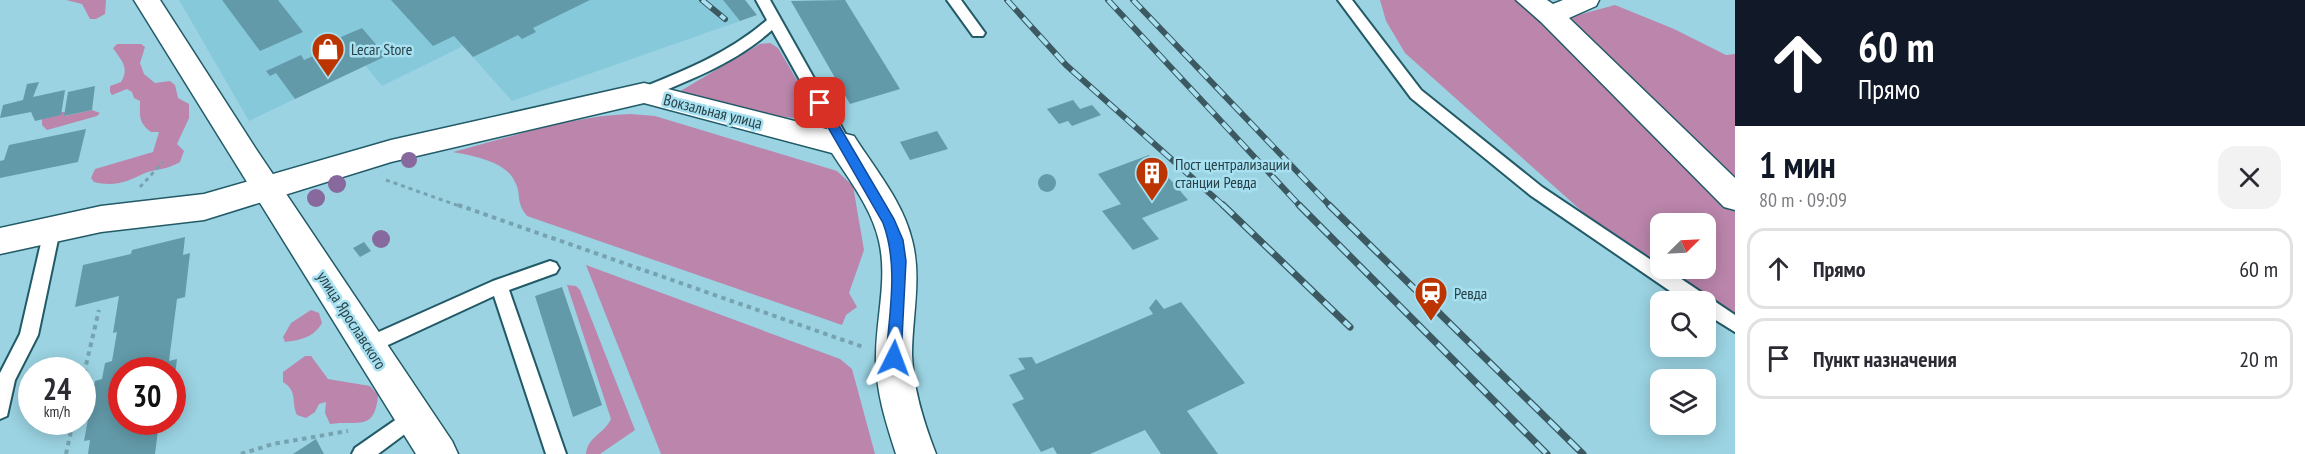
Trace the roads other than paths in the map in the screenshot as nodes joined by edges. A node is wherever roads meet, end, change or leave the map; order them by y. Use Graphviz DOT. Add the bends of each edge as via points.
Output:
graph roads {
  1 [pos="147,0"];
  2 [pos="762,0"];
  3 [pos="954,0"];
  4 [pos="1345,0"];
  5 [pos="1586,0"];
  6 [pos="1540,8"];
  7 [pos="774,21"];
  8 [pos="978,33"];
  9 [pos="644,93"];
  10 [pos="843,144"];
  11 [pos="265,188"];
  12 [pos="1735,198"];
  13 [pos="52,230"];
  14 [pos="0,241"];
  15 [pos="549,268"];
  16 [pos="500,286"];
  17 [pos="1685,291"];
  18 [pos="1716,312"];
  19 [pos="1735,324"];
  20 [pos="369,345"];
  21 [pos="2,385"];
  22 [pos="0,410"];
  23 [pos="414,416"];
  24 [pos="362,454"];
  25 [pos="438,454"];
  26 [pos="556,454"];
  27 [pos="916,454"];
  1 -- 11 [label="street, улица Ярославского"];
  2 -- 7 [label="lane"];
  3 -- 8 [label="lane"];
  4 -- 17 [label="lane" via="1416,94 1536,191"];
  5 -- 6 [label="street"];
  6 -- 12 [label="street"];
  7 -- 9 [label="lane" via="723,59"];
  7 -- 10 [label="lane"];
  9 -- 10 [label="street, Вокзальная улица"];
  9 -- 11 [label="street, Вокзальная улица" via="391,151"];
  10 -- 27 [label="street" via="890,222 896,240 899,261 894,358 902,410"];
  11 -- 13 [label="street" via="204,207 101,219"];
  11 -- 20 [label="street, улица Ярославского"];
  13 -- 14 [label="street"];
  13 -- 21 [label="lane" via="29,335"];
  15 -- 16 [label="lane"];
  16 -- 20 [label="lane"];
  16 -- 26 [label="lane"];
  18 -- 19 [label="lane"];
  20 -- 23 [label="street, улица Ярославского"];
  21 -- 22 [label="lane"];
  23 -- 24 [label="lane"];
  23 -- 25 [label="street, улица Ярославского"];
}
